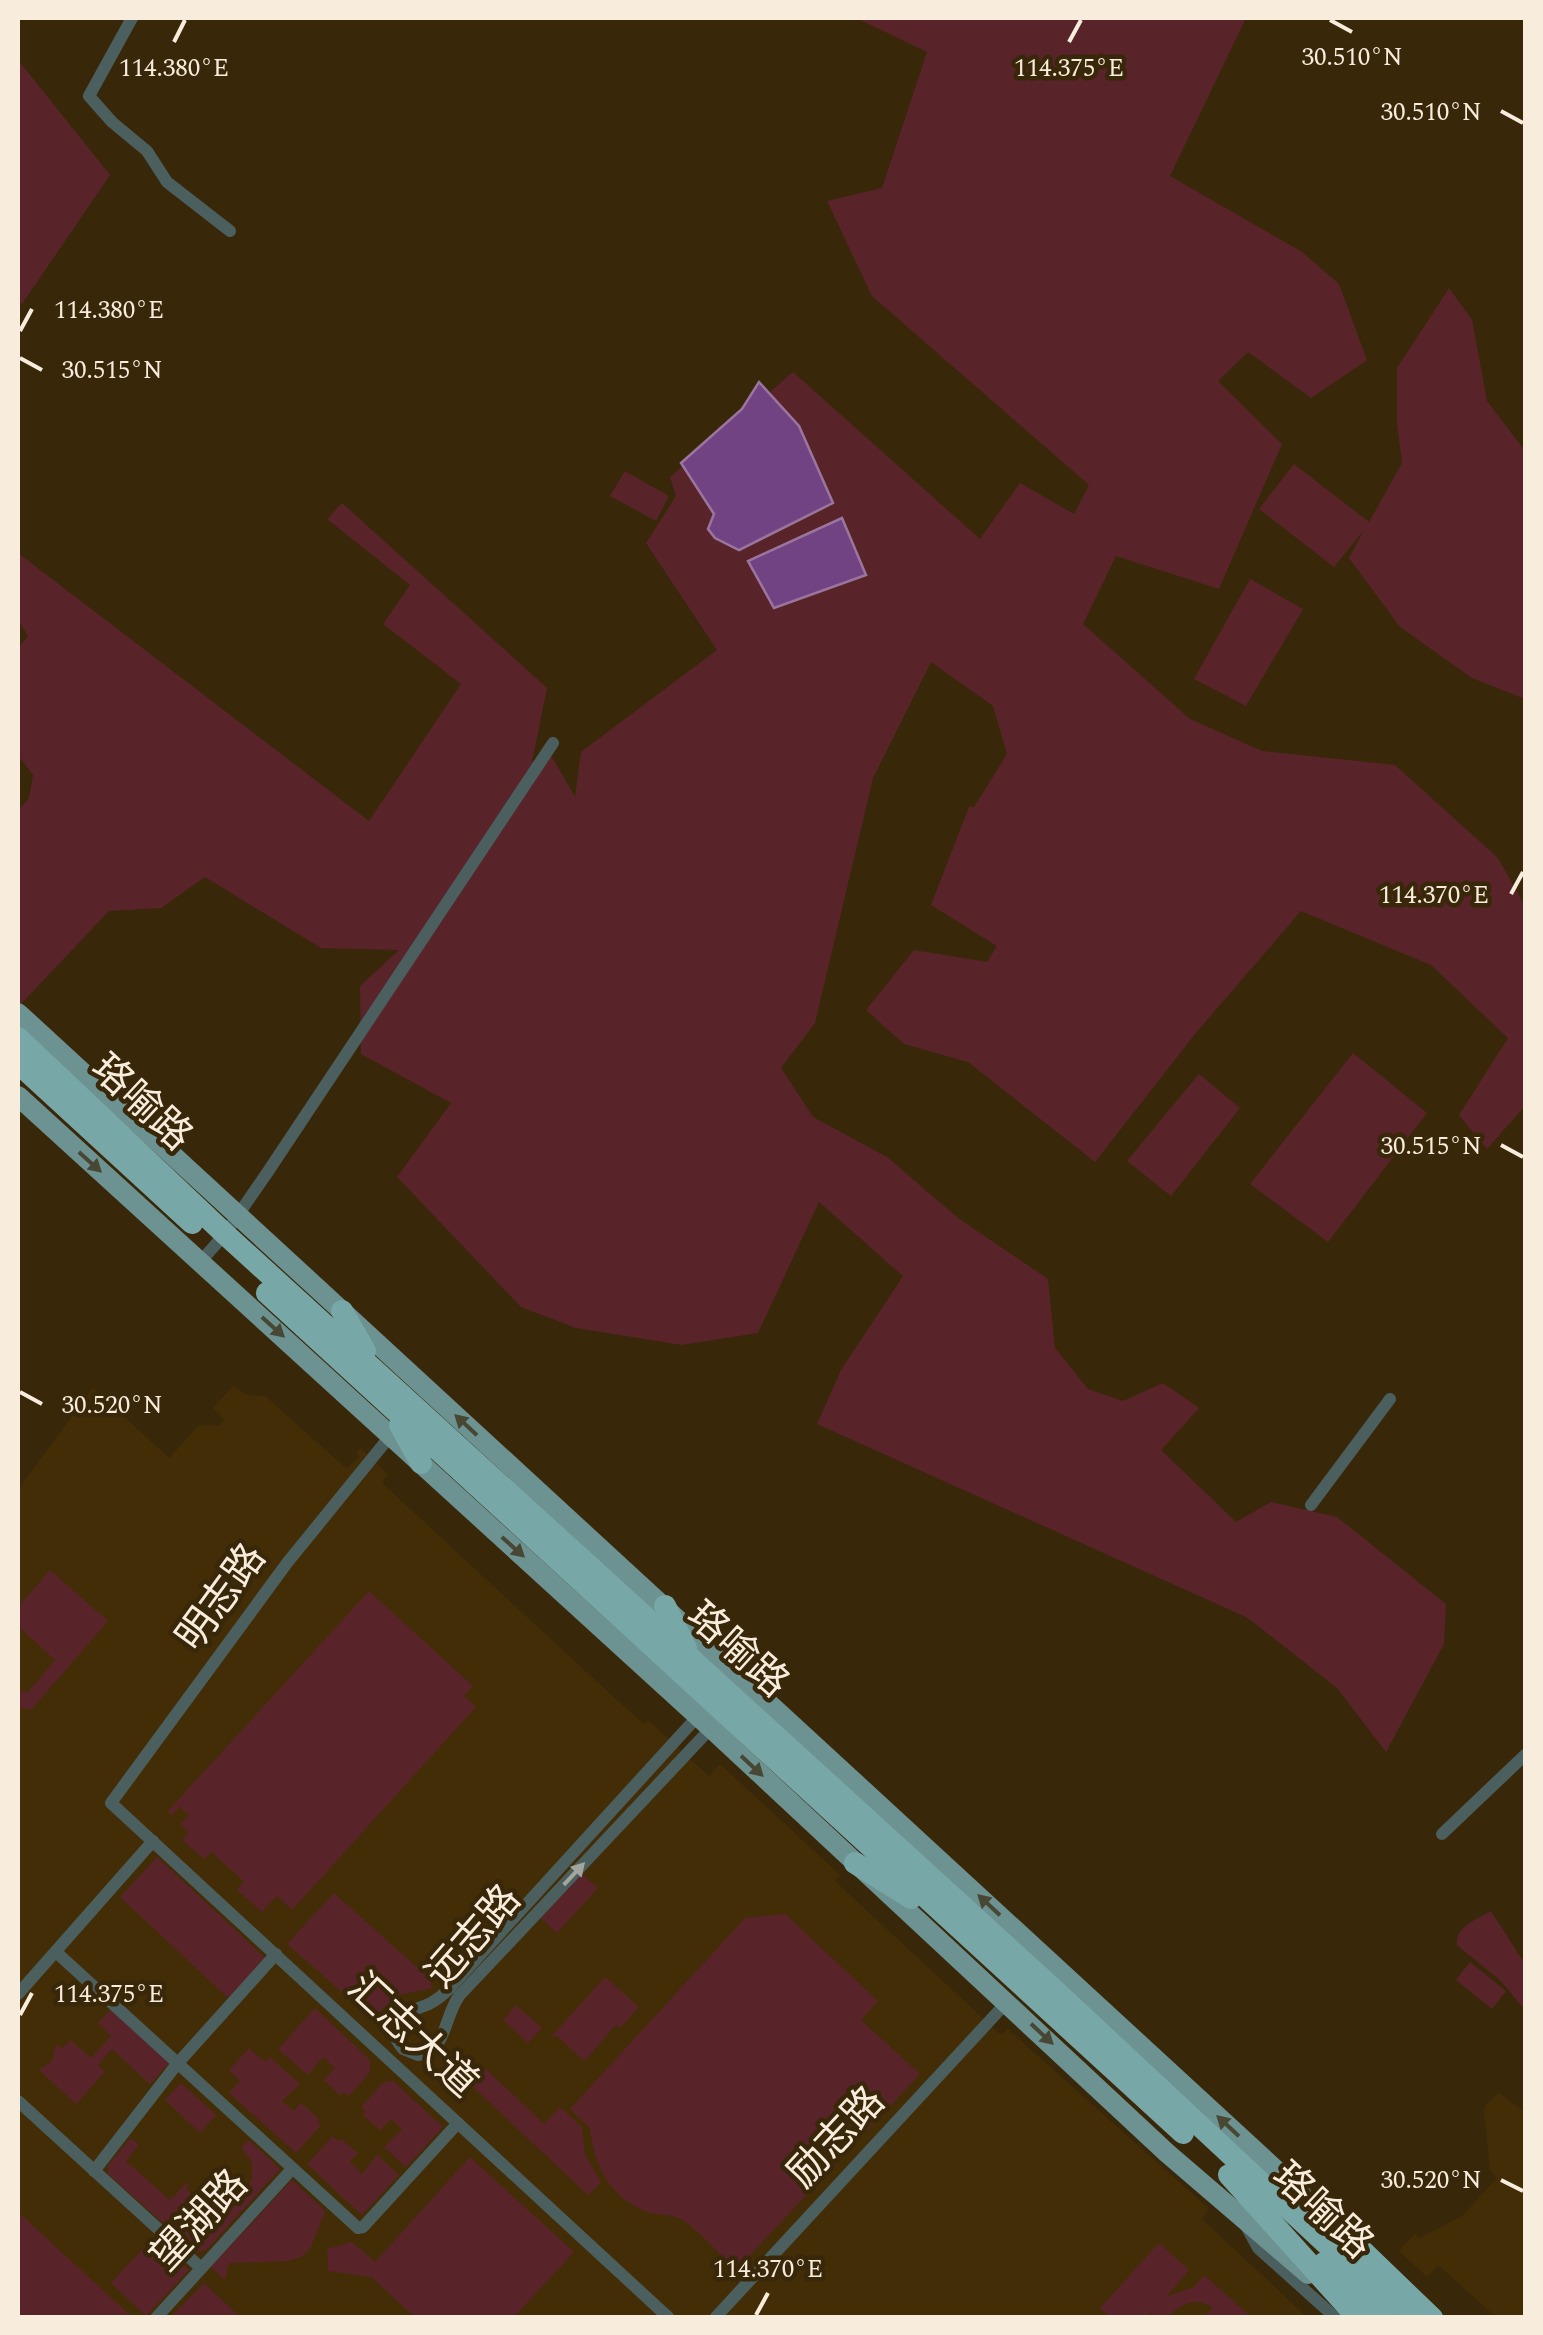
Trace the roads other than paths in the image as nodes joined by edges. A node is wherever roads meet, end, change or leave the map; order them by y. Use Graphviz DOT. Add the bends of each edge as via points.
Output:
graph roads {
  1 [pos="132,18"];
  2 [pos="230,231"];
  3 [pos="553,742"];
  4 [pos="18,1014"];
  5 [pos="18,1029"];
  6 [pos="18,1038"];
  7 [pos="55,1049"];
  8 [pos="18,1063"];
  9 [pos="18,1096"];
  10 [pos="220,1239"];
  11 [pos="342,1311"];
  12 [pos="376,1372"];
  13 [pos="1390,1399"];
  14 [pos="392,1408"];
  15 [pos="391,1436"];
  16 [pos="421,1463"];
  17 [pos="1311,1505"];
  18 [pos="666,1606"];
  19 [pos="690,1670"];
  20 [pos="705,1722"];
  21 [pos="1526,1754"];
  22 [pos="112,1803"];
  23 [pos="1442,1834"];
  24 [pos="153,1841"];
  25 [pos="854,1863"];
  26 [pos="962,1930"];
  27 [pos="56,1952"];
  28 [pos="276,1954"];
  29 [pos="18,1994"];
  30 [pos="1007,2002"];
  31 [pos="394,2030"];
  32 [pos="360,2032"];
  33 [pos="422,2055"];
  34 [pos="177,2064"];
  35 [pos="422,2090"];
  36 [pos="18,2101"];
  37 [pos="458,2123"];
  38 [pos="1230,2166"];
  39 [pos="292,2169"];
  40 [pos="94,2172"];
  41 [pos="1326,2215"];
  42 [pos="201,2268"];
  43 [pos="1348,2316"];
  44 [pos="156,2318"];
  45 [pos="669,2318"];
  46 [pos="715,2318"];
  47 [pos="1382,2318"];
  48 [pos="1406,2318"];
  49 [pos="1432,2318"];
  1 -- 2 [label="street" via="88,96 147,151 166,182"];
  3 -- 10 [label="street"];
  4 -- 7 [label="main road"];
  5 -- 7 [label="highway"];
  6 -- 10 [label="highway, 珞喻路"];
  7 -- 10 [label="main road"];
  8 -- 10 [label="highway, 珞喻路"];
  9 -- 10 [label="main road, one-way"];
  10 -- 11 [label="main road"];
  10 -- 12 [label="highway, 珞喻路"];
  10 -- 14 [label="highway, 珞喻路"];
  10 -- 15 [label="main road, one-way"];
  11 -- 12 [label="highway"];
  18 -- 11 [label="main road, one-way"];
  12 -- 19 [label="highway, 珞喻路"];
  13 -- 17 [label="street"];
  14 -- 16 [label="highway"];
  14 -- 19 [label="highway, 珞喻路"];
  15 -- 16 [label="main road"];
  15 -- 22 [label="street, 明志路" via="287,1563"];
  16 -- 20 [label="main road, one-way"];
  18 -- 19 [label="highway"];
  41 -- 18 [label="main road, one-way"];
  19 -- 20 [label="highway"];
  19 -- 26 [label="highway, 珞喻路"];
  19 -- 38 [label="highway, 珞喻路" via="1051,1986"];
  20 -- 25 [label="main road, one-way"];
  20 -- 31 [label="street, 远志路" via="450,1988 429,2004 405,2010"];
  33 -- 20 [label="street, 远志路, one-way" via="439,2044 459,1996"];
  21 -- 23 [label="street"];
  22 -- 24 [label="street, 汇志大道"];
  24 -- 27 [label="street"];
  24 -- 28 [label="street, 汇志大道"];
  25 -- 26 [label="highway"];
  25 -- 30 [label="main road"];
  26 -- 38 [label="highway, 珞喻路"];
  27 -- 29 [label="street"];
  27 -- 34 [label="street"];
  28 -- 32 [label="street, 汇志大道"];
  28 -- 34 [label="street"];
  30 -- 43 [label="main road, one-way"];
  30 -- 46 [label="street, 励志路"];
  31 -- 32 [label="street" via="376,2038"];
  31 -- 33 [label="street" via="402,2050"];
  32 -- 35 [label="street, 汇志大道"];
  33 -- 35 [label="street" via="416,2074"];
  34 -- 39 [label="street"];
  34 -- 40 [label="street"];
  35 -- 37 [label="street, 汇志大道"];
  36 -- 40 [label="street"];
  37 -- 39 [label="street" via="360,2228"];
  37 -- 45 [label="street, 汇志大道"];
  38 -- 41 [label="highway"];
  38 -- 43 [label="highway"];
  38 -- 47 [label="highway, 珞喻路"];
  38 -- 48 [label="highway, 珞喻路" via="1298,2218"];
  39 -- 42 [label="street, 望湖路"];
  40 -- 42 [label="street"];
  41 -- 49 [label="highway"];
  42 -- 44 [label="street, 望湖路"];
}
